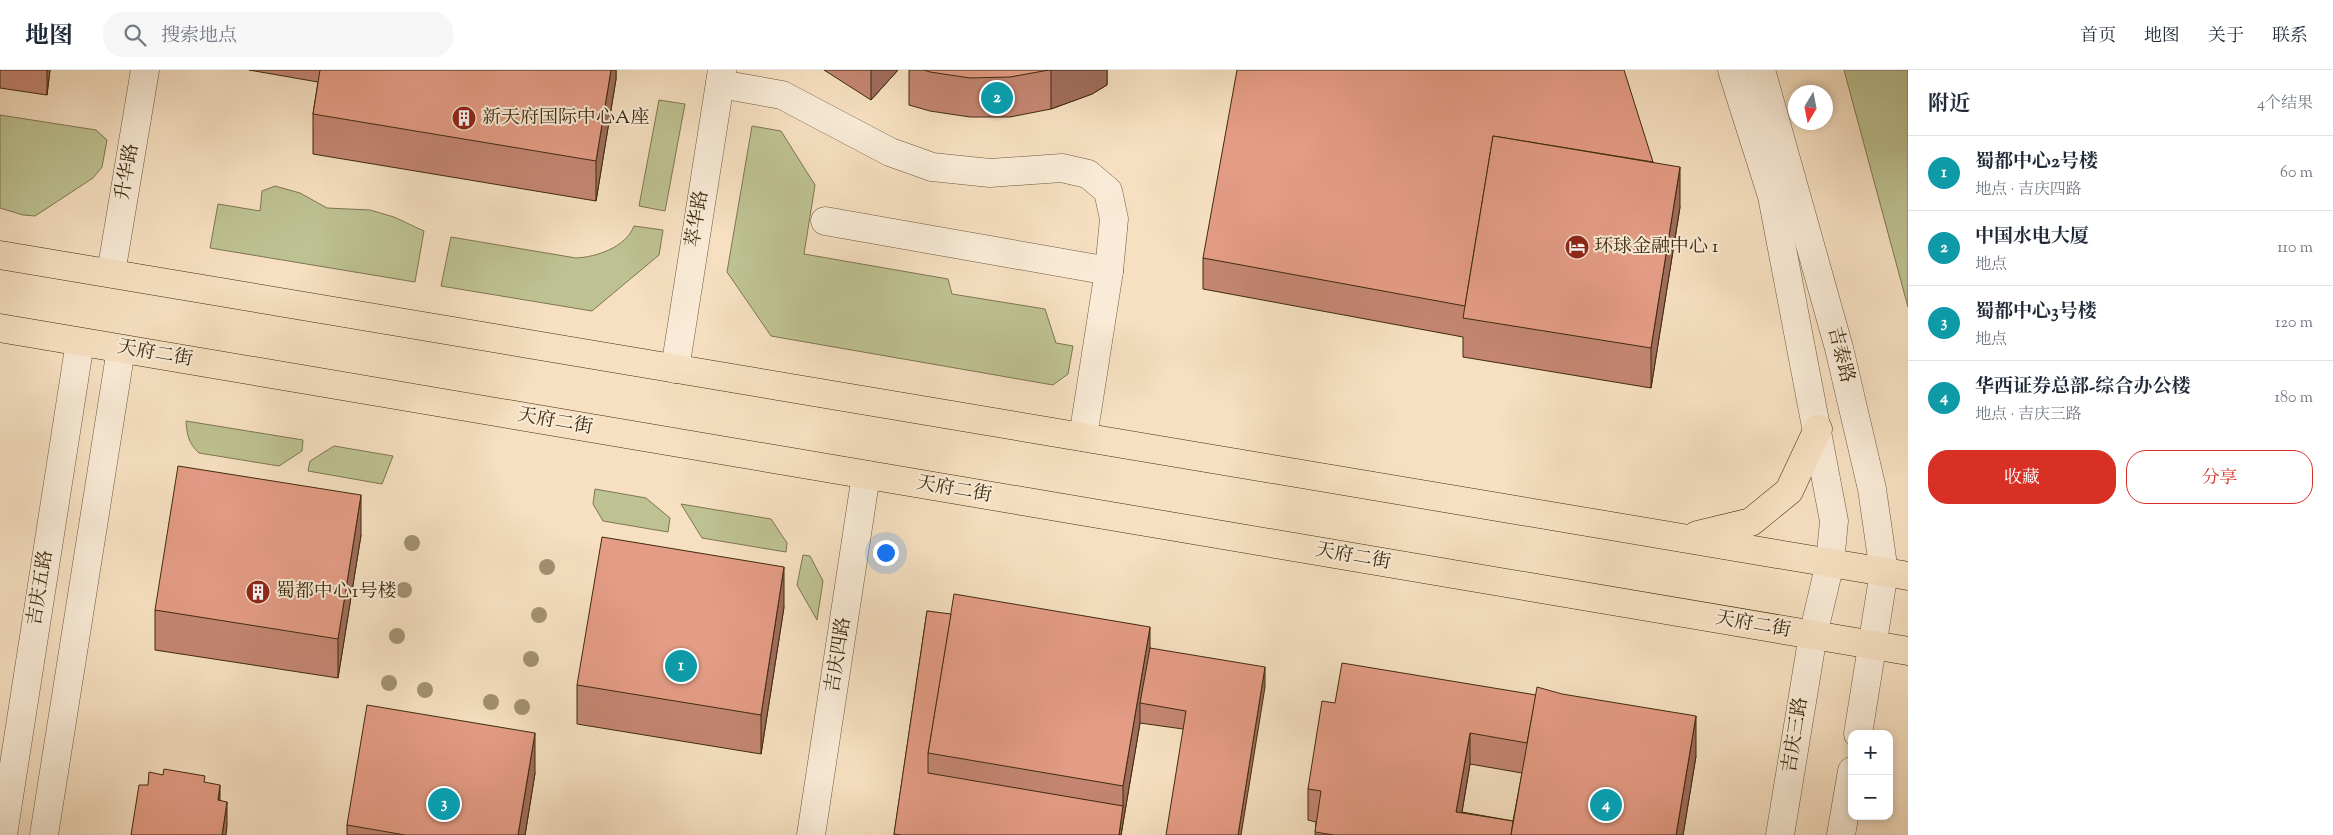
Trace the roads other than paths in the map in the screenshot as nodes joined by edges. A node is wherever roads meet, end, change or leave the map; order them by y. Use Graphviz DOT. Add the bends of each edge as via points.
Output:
graph roads {
  1 [pos="145,70"];
  2 [pos="1732,70"];
  3 [pos="1761,70"];
  4 [pos="721,77"];
  5 [pos="824,221"];
  6 [pos="0,255"];
  7 [pos="1109,271"];
  8 [pos="111,273"];
  9 [pos="0,328"];
  10 [pos="80,342"];
  11 [pos="121,349"];
  12 [pos="675,368"];
  13 [pos="1818,429"];
  14 [pos="1083,437"];
  15 [pos="866,475"];
  16 [pos="1638,530"];
  17 [pos="1830,563"];
  18 [pos="1896,574"];
  19 [pos="1813,635"];
  20 [pos="1873,645"];
  21 [pos="1908,651"];
  22 [pos="1859,730"];
  23 [pos="1851,775"];
  24 [pos="2,835"];
  25 [pos="44,835"];
  26 [pos="811,835"];
  27 [pos="1780,835"];
  28 [pos="1841,835"];
  1 -- 8 [label="street, 升华路"];
  2 -- 13 [label="street, 吉泰路" via="1772,196"];
  3 -- 18 [label="street, 吉泰路" via="1839,348 1872,490"];
  4 -- 7 [label="street" via="782,95 890,152 932,166 990,173 1062,168 1088,174 1108,191 1114,219"];
  4 -- 12 [label="street, 萃华路"];
  5 -- 7 [label="street"];
  6 -- 8 [label="main road"];
  7 -- 14 [label="street"];
  8 -- 12 [label="main road"];
  9 -- 10 [label="main road, 天府二街"];
  10 -- 11 [label="main road, 天府二街"];
  10 -- 24 [label="street, 吉庆五路"];
  11 -- 15 [label="main road, 天府二街"];
  11 -- 25 [label="street"];
  12 -- 14 [label="main road"];
  13 -- 16 [label="main road" via="1789,491 1751,522 1698,535"];
  13 -- 17 [label="street, 吉泰路" via="1834,522"];
  14 -- 16 [label="main road"];
  15 -- 19 [label="main road, 天府二街"];
  15 -- 26 [label="street, 吉庆四路"];
  16 -- 17 [label="main road"];
  17 -- 18 [label="main road"];
  17 -- 19 [label="street, 吉泰路"];
  18 -- 20 [label="street, 吉泰路"];
  19 -- 20 [label="main road, 天府二街"];
  19 -- 27 [label="street, 吉庆三路"];
  20 -- 21 [label="main road, 天府二街"];
  20 -- 22 [label="street"];
  23 -- 28 [label="street"];
}
